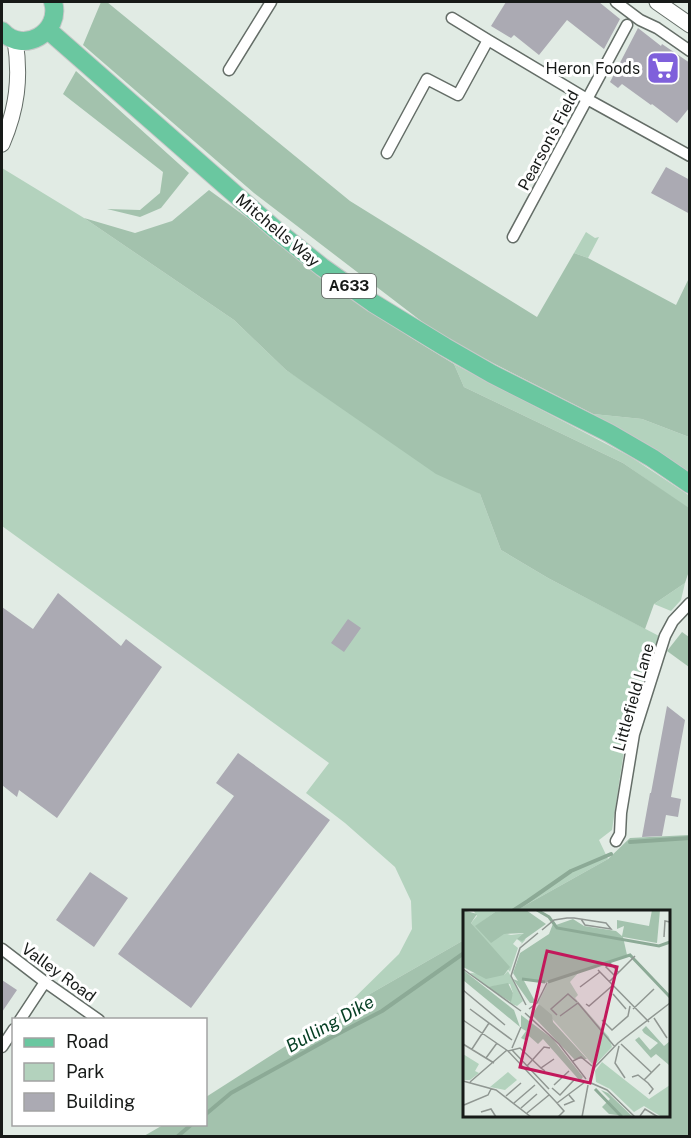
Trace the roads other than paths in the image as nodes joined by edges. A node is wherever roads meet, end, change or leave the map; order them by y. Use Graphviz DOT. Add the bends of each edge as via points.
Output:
graph roads {
  1 [pos="53,2"];
  2 [pos="271,2"];
  3 [pos="616,2"];
  4 [pos="657,2"];
  5 [pos="452,18"];
  6 [pos="627,25"];
  7 [pos="690,25"];
  8 [pos="48,30"];
  9 [pos="8,35"];
  10 [pos="488,40"];
  11 [pos="690,51"];
  12 [pos="229,70"];
  13 [pos="587,99"];
  14 [pos="2,144"];
  15 [pos="387,153"];
  16 [pos="690,156"];
  17 [pos="513,237"];
  18 [pos="690,484"];
  19 [pos="690,603"];
  20 [pos="616,841"];
  21 [pos="2,949"];
  22 [pos="45,982"];
  23 [pos="21,1018"];
  24 [pos="96,1018"];
  25 [pos="12,1032"];
  26 [pos="2,1047"];
  1 -- 8 [label="main road" via="54,14"];
  2 -- 12 [label="street"];
  3 -- 11 [label="street"];
  4 -- 7 [label="main road"];
  5 -- 10 [label="street"];
  6 -- 13 [label="street, Pearson's Field"];
  8 -- 9 [label="main road" via="33,40"];
  8 -- 18 [label="main road, Mitchells Way / A633" via="322,267 445,347 609,433"];
  9 -- 14 [label="main road" via="17,54 16,101"];
  10 -- 13 [label="street"];
  10 -- 15 [label="street" via="458,95 427,79"];
  13 -- 16 [label="street"];
  13 -- 17 [label="street, Pearson's Field"];
  19 -- 20 [label="street, Littlefield Lane" via="665,636 634,734"];
  21 -- 22 [label="street, Valley Road"];
  22 -- 23 [label="street"];
  22 -- 24 [label="street, Valley Road"];
  25 -- 26 [label="street"];
}
